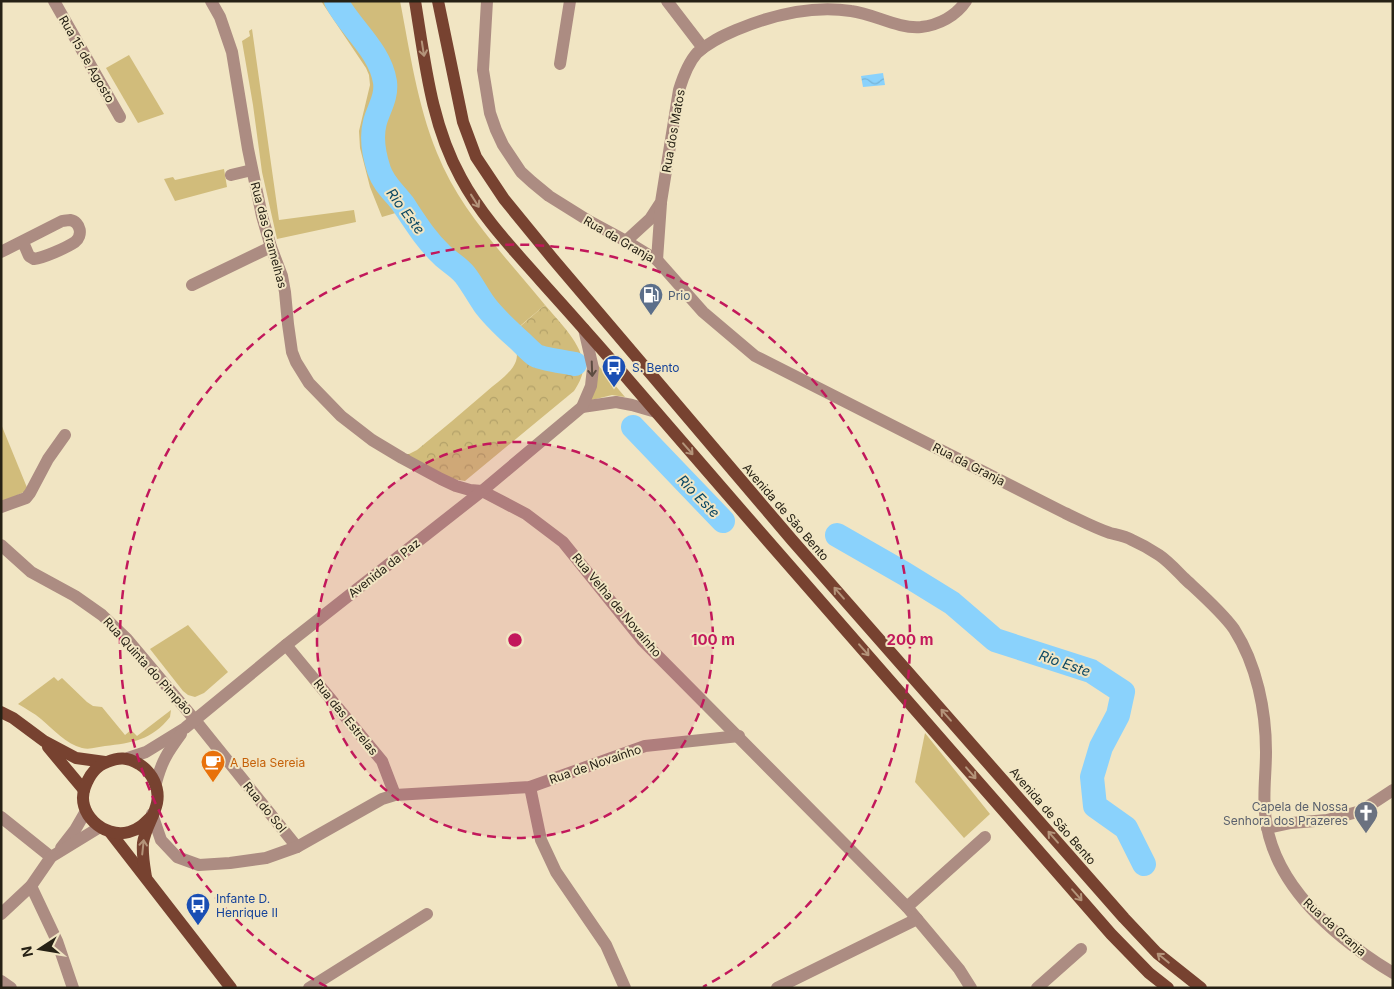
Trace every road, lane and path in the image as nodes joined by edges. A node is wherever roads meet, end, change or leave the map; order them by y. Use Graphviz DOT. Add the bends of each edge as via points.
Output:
graph roads {
  1 [pos="54,1"];
  2 [pos="211,1"];
  3 [pos="415,1"];
  4 [pos="438,1"];
  5 [pos="487,1"];
  6 [pos="570,1"];
  7 [pos="667,1"];
  8 [pos="966,1"];
  9 [pos="703,48"];
  10 [pos="560,64"];
  11 [pos="120,116"];
  12 [pos="252,170"];
  13 [pos="231,175"];
  14 [pos="661,202"];
  15 [pos="626,241"];
  16 [pos="23,242"];
  17 [pos="270,247"];
  18 [pos="1,252"];
  19 [pos="656,260"];
  20 [pos="192,285"];
  21 [pos="584,329"];
  22 [pos="582,407"];
  23 [pos="656,412"];
  24 [pos="65,435"];
  25 [pos="482,491"];
  26 [pos="1,507"];
  27 [pos="1,545"];
  28 [pos="286,645"];
  29 [pos="1,712"];
  30 [pos="190,724"];
  31 [pos="739,736"];
  32 [pos="44,742"];
  33 [pos="128,758"];
  34 [pos="104,762"];
  35 [pos="156,783"];
  36 [pos="530,787"];
  37 [pos="84,790"];
  38 [pos="1393,790"];
  39 [pos="395,796"];
  40 [pos="86,811"];
  41 [pos="152,816"];
  42 [pos="1,817"];
  43 [pos="1267,828"];
  44 [pos="105,830"];
  45 [pos="985,837"];
  46 [pos="297,847"];
  47 [pos="55,854"];
  48 [pos="146,877"];
  49 [pos="31,886"];
  50 [pos="907,907"];
  51 [pos="1,914"];
  52 [pos="427,914"];
  53 [pos="917,919"];
  54 [pos="1081,949"];
  55 [pos="1393,973"];
  56 [pos="1,981"];
  57 [pos="11,988"];
  58 [pos="73,988"];
  59 [pos="231,988"];
  60 [pos="308,988"];
  61 [pos="624,988"];
  62 [pos="777,988"];
  63 [pos="971,988"];
  64 [pos="1037,988"];
  65 [pos="1168,988"];
  66 [pos="1201,988"];
  1 -- 11 [label="street, Rua 15 de Agosto"];
  2 -- 12 [label="street, Rua das Gramelhas" via="232,52"];
  3 -- 21 [label="main road, one-way" via="435,112 460,178 499,233"];
  66 -- 4 [label="main road, Avenida de São Bento, one-way" via="1157,954 1124,918 792,540 504,199 476,157 463,122"];
  5 -- 15 [label="street, Rua da Granja" via="483,70 490,112 503,145 521,172 549,196"];
  6 -- 10 [label="street"];
  7 -- 9 [label="street"];
  8 -- 9 [label="street, Rua dos Matos" via="947,19 923,27 902,26 853,11 822,9 786,14 752,23 717,38"];
  9 -- 14 [label="street, Rua dos Matos" via="682,79"];
  12 -- 13 [label="street"];
  12 -- 17 [label="street, Rua das Gramelhas"];
  14 -- 15 [label="street, Rua dos Matos" via="650,220"];
  14 -- 19 [label="street, Rua dos Matos"];
  15 -- 19 [label="street, Rua da Granja"];
  16 -- 18 [label="street"];
  17 -- 20 [label="street"];
  17 -- 25 [label="street, Rua das Gramelhas" via="282,276 292,352 309,383 353,426 387,449 448,483"];
  19 -- 43 [label="street, Rua da Granja" via="703,312 755,356 1066,513 1109,533 1130,538 1159,555 1180,574 1233,628 1252,668 1264,718"];
  21 -- 22 [label="street, Avenida da Paz, one-way" via="593,368 591,386"];
  21 -- 23 [label="main road"];
  22 -- 23 [label="street" via="616,402"];
  22 -- 25 [label="street, Avenida da Paz"];
  23 -- 65 [label="main road, one-way" via="1111,934"];
  24 -- 26 [label="street" via="26,498"];
  25 -- 28 [label="street, Avenida da Paz"];
  25 -- 31 [label="street, Rua Velha de Novaínho" via="526,514 563,542 642,640"];
  27 -- 30 [label="street, Rua Quinta do Pimpão" via="30,572 102,615 127,639"];
  28 -- 30 [label="street, Avenida da Paz"];
  28 -- 39 [label="street, Rua das Estrelas" via="382,762"];
  29 -- 32 [label="main road"];
  30 -- 33 [label="street, Avenida da Paz" via="146,752"];
  30 -- 35 [label="street, Avenida da Paz" via="160,765"];
  30 -- 46 [label="street, Rua do Sol"];
  31 -- 36 [label="street, Rua de Novaínho" via="645,746"];
  31 -- 50 [label="street"];
  32 -- 34 [label="main road" via="76,758"];
  32 -- 37 [label="main road"];
  33 -- 34 [label="main road"];
  33 -- 35 [label="main road" via="141,765"];
  34 -- 37 [label="main road" via="92,772"];
  35 -- 41 [label="main road" via="157,803"];
  36 -- 39 [label="street, Rua de Novaínho"];
  36 -- 61 [label="street" via="542,840 556,872 606,945"];
  37 -- 40 [label="main road"];
  38 -- 43 [label="street" via="1360,811 1327,820"];
  39 -- 46 [label="street, Rua de Novaínho" via="382,799"];
  40 -- 44 [label="main road"];
  40 -- 47 [label="street"];
  41 -- 44 [label="main road" via="141,827 128,832"];
  41 -- 46 [label="street, Rua de Novaínho" via="161,840 177,857 199,865 266,858"];
  48 -- 41 [label="main road, one-way" via="142,854"];
  42 -- 47 [label="street"];
  43 -- 55 [label="street, Rua da Granja" via="1280,866 1300,895 1342,938"];
  44 -- 47 [label="street"];
  44 -- 48 [label="main road"];
  45 -- 50 [label="street"];
  47 -- 49 [label="street"];
  48 -- 59 [label="main road"];
  49 -- 51 [label="street"];
  49 -- 58 [label="street" via="58,941"];
  50 -- 53 [label="street"];
  52 -- 60 [label="street"];
  53 -- 62 [label="street"];
  53 -- 63 [label="street"];
  54 -- 64 [label="street"];
  56 -- 57 [label="street"];
}
